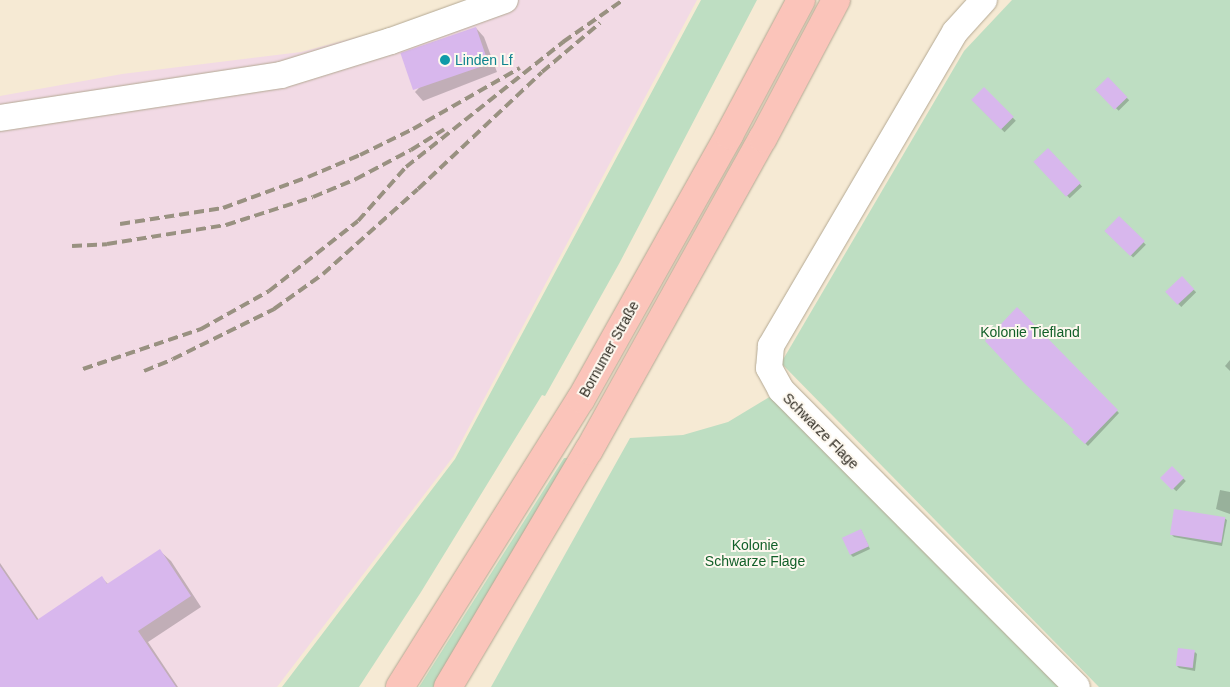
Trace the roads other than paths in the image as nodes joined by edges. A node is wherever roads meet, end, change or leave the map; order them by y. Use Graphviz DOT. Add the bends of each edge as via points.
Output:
graph roads {
  1 [pos="505,0"];
  2 [pos="801,0"];
  3 [pos="836,0"];
  4 [pos="984,0"];
  5 [pos="0,118"];
  6 [pos="400,687"];
  7 [pos="448,687"];
  8 [pos="1076,687"];
  1 -- 5 [label="lane" via="391,41 281,75"];
  2 -- 6 [label="main road, Bornumer Straße" via="581,399"];
  3 -- 7 [label="main road" via="589,450"];
  4 -- 8 [label="lane, Schwarze Flage" via="955,32 771,346 769,368 781,390"];
}
